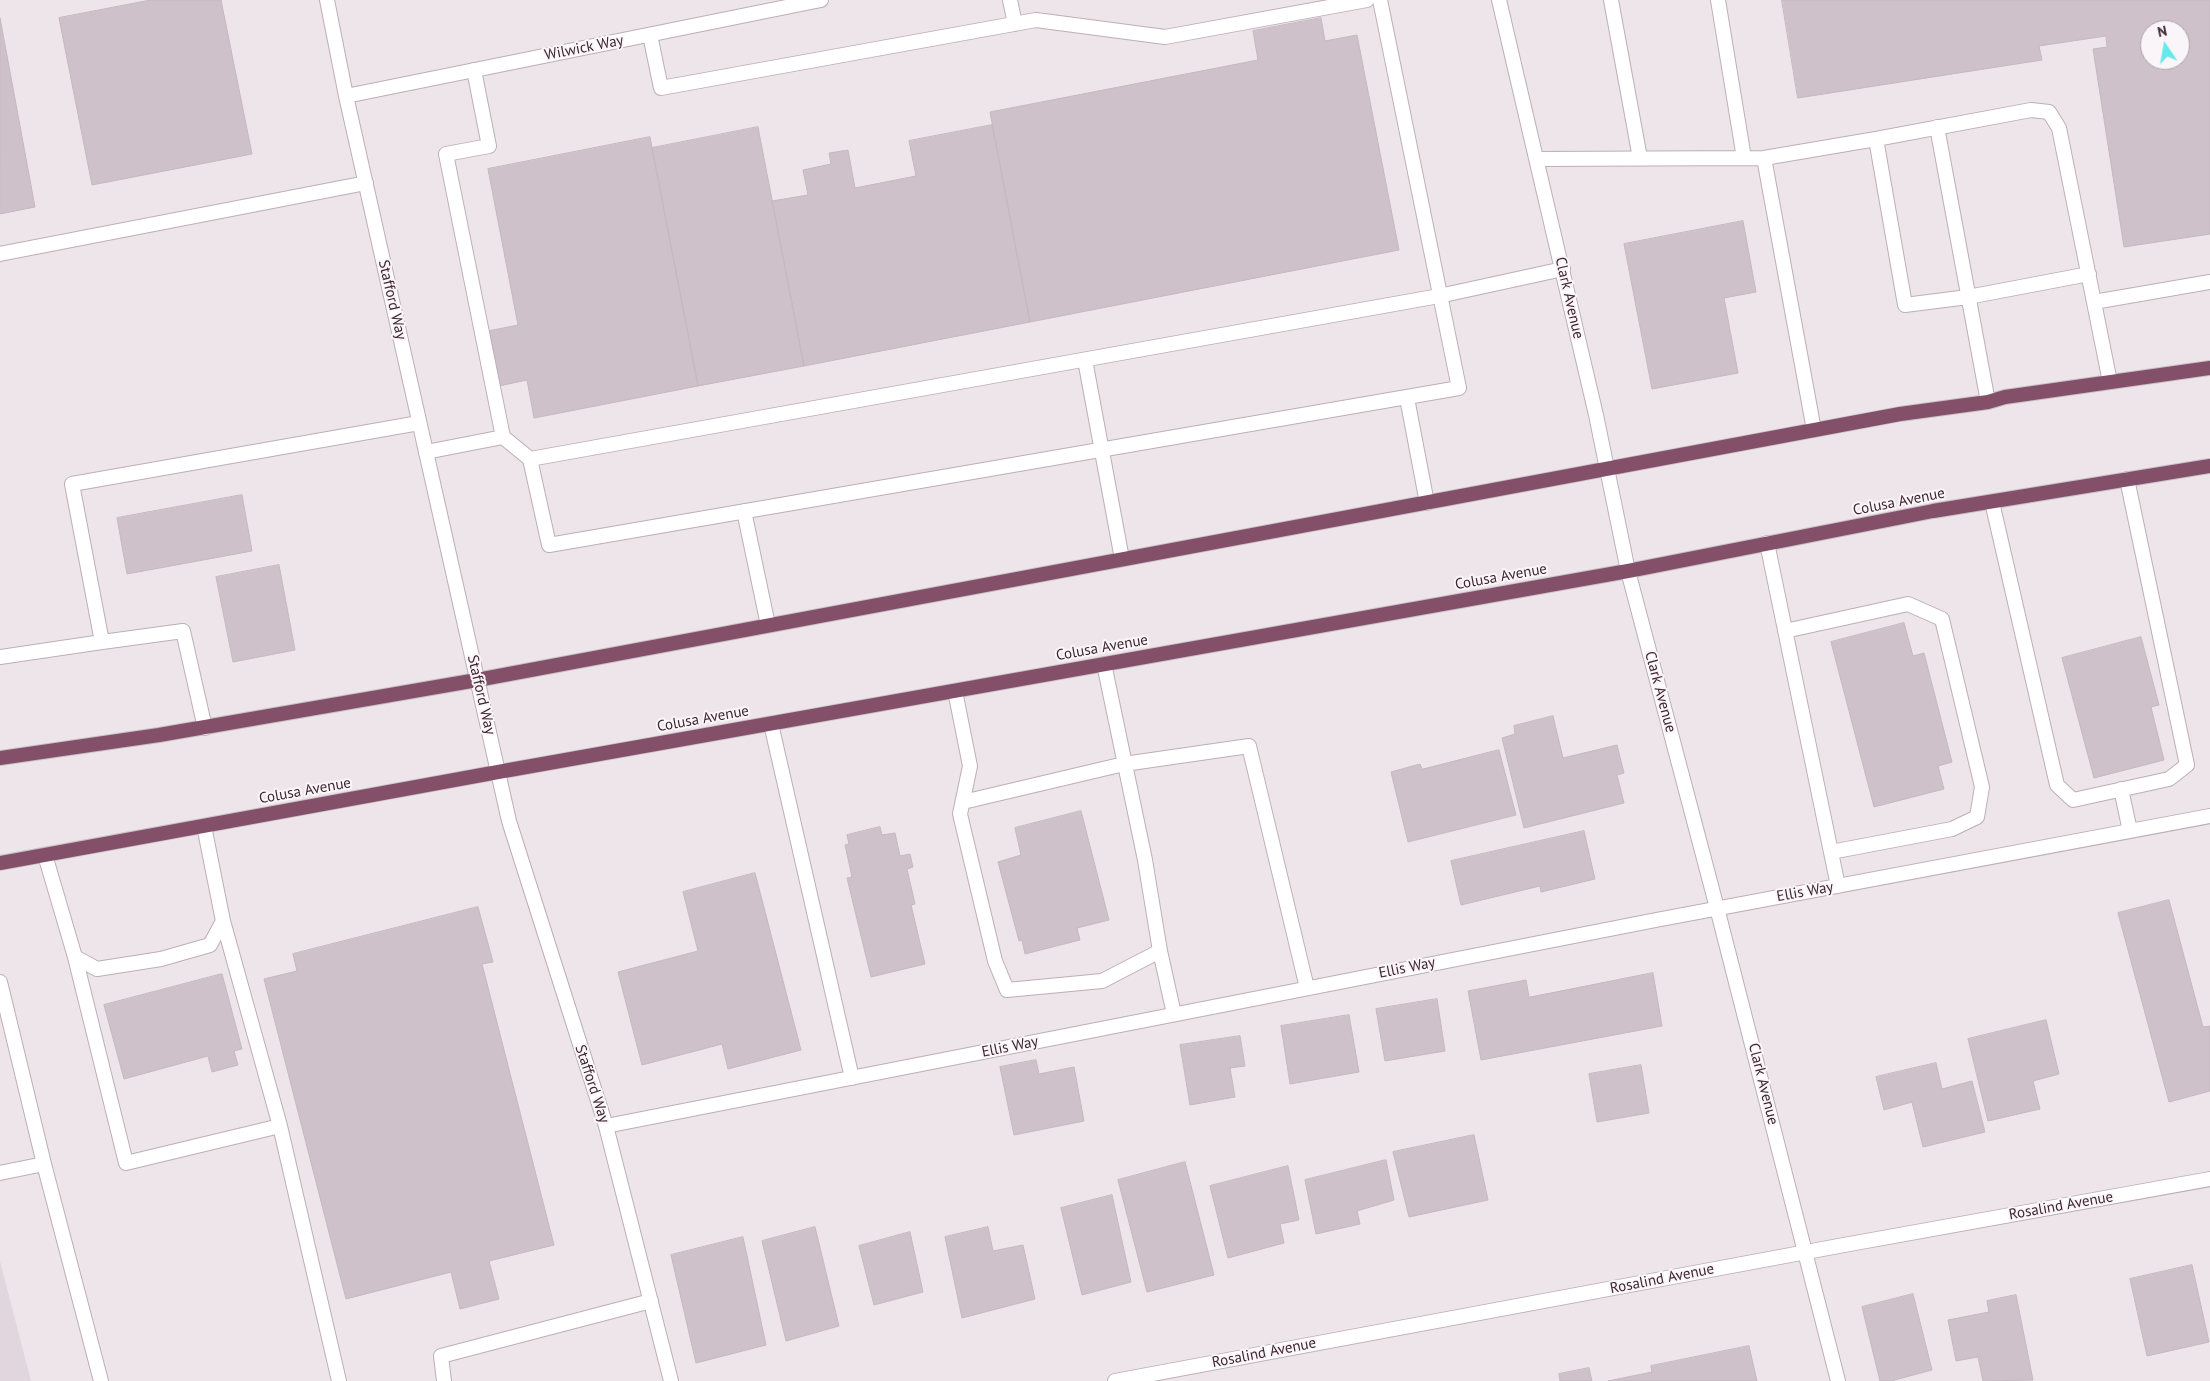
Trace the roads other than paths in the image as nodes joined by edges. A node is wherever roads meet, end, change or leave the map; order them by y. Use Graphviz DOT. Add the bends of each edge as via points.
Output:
graph roads {
  1 [pos="327,0"];
  2 [pos="822,0"];
  3 [pos="1010,0"];
  4 [pos="1367,0"];
  5 [pos="1380,0"];
  6 [pos="1499,0"];
  7 [pos="1610,0"];
  8 [pos="1718,0"];
  9 [pos="1015,24"];
  10 [pos="650,34"];
  11 [pos="474,70"];
  12 [pos="346,96"];
  13 [pos="1937,127"];
  14 [pos="1876,139"];
  15 [pos="1537,158"];
  16 [pos="1640,158"];
  17 [pos="1744,158"];
  18 [pos="1764,158"];
  19 [pos="366,183"];
  20 [pos="0,254"];
  21 [pos="1563,269"];
  22 [pos="2089,274"];
  23 [pos="2210,282"];
  24 [pos="1439,296"];
  25 [pos="1968,297"];
  26 [pos="2094,302"];
  27 [pos="1085,360"];
  28 [pos="2210,368"];
  29 [pos="2110,382"];
  30 [pos="1407,398"];
  31 [pos="1988,402"];
  32 [pos="419,423"];
  33 [pos="1814,430"];
  34 [pos="503,437"];
  35 [pos="1103,450"];
  36 [pos="426,452"];
  37 [pos="530,460"];
  38 [pos="2210,466"];
  39 [pos="1607,470"];
  40 [pos="2128,479"];
  41 [pos="1992,502"];
  42 [pos="1427,503"];
  43 [pos="744,511"];
  44 [pos="1768,543"];
  45 [pos="1122,559"];
  46 [pos="1628,571"];
  47 [pos="768,625"];
  48 [pos="1785,631"];
  49 [pos="102,642"];
  50 [pos="0,656"];
  51 [pos="1104,664"];
  52 [pos="477,680"];
  53 [pos="955,691"];
  54 [pos="771,724"];
  55 [pos="205,728"];
  56 [pos="0,758"];
  57 [pos="1124,764"];
  58 [pos="498,772"];
  59 [pos="2121,789"];
  60 [pos="963,802"];
  61 [pos="2210,816"];
  62 [pos="204,826"];
  63 [pos="2130,831"];
  64 [pos="1832,852"];
  65 [pos="45,855"];
  66 [pos="0,863"];
  67 [pos="1838,886"];
  68 [pos="1718,908"];
  69 [pos="223,921"];
  70 [pos="1160,952"];
  71 [pos="75,957"];
  72 [pos="0,982"];
  73 [pos="1307,988"];
  74 [pos="1174,1014"];
  75 [pos="852,1078"];
  76 [pos="280,1126"];
  77 [pos="606,1126"];
  78 [pos="44,1164"];
  79 [pos="0,1173"];
  80 [pos="2210,1179"];
  81 [pos="1806,1252"];
  82 [pos="651,1301"];
  83 [pos="101,1381"];
  84 [pos="339,1381"];
  85 [pos="444,1381"];
  86 [pos="671,1381"];
  87 [pos="1115,1381"];
  88 [pos="1838,1381"];
  1 -- 12 [label="street, Stafford Way"];
  2 -- 10 [label="street, Wilwick Way"];
  3 -- 9 [label="street"];
  4 -- 9 [label="street" via="1165,37 1036,20"];
  5 -- 24 [label="street"];
  6 -- 15 [label="street, Clark Avenue"];
  7 -- 16 [label="street"];
  8 -- 17 [label="street"];
  9 -- 10 [label="street" via="661,88"];
  10 -- 11 [label="street, Wilwick Way"];
  11 -- 12 [label="street, Wilwick Way"];
  11 -- 34 [label="street" via="489,146 446,154"];
  12 -- 19 [label="street, Stafford Way"];
  13 -- 14 [label="street"];
  13 -- 22 [label="street" via="2030,110 2049,112 2059,128"];
  13 -- 25 [label="street"];
  14 -- 18 [label="street"];
  14 -- 25 [label="street" via="1905,305"];
  15 -- 16 [label="street"];
  15 -- 21 [label="street, Clark Avenue"];
  16 -- 17 [label="street"];
  17 -- 18 [label="street"];
  18 -- 33 [label="street"];
  19 -- 20 [label="street"];
  19 -- 32 [label="street, Stafford Way"];
  21 -- 24 [label="street"];
  21 -- 39 [label="street, Clark Avenue"];
  22 -- 25 [label="street"];
  22 -- 26 [label="street"];
  23 -- 26 [label="street"];
  24 -- 27 [label="street"];
  24 -- 30 [label="street" via="1459,388"];
  25 -- 31 [label="street"];
  26 -- 29 [label="street"];
  27 -- 35 [label="street"];
  27 -- 37 [label="street"];
  28 -- 29 [label="highway"];
  29 -- 31 [label="highway"];
  30 -- 35 [label="street"];
  30 -- 42 [label="street"];
  31 -- 33 [label="highway"];
  32 -- 36 [label="street, Stafford Way"];
  32 -- 49 [label="street" via="72,484"];
  33 -- 39 [label="highway"];
  34 -- 36 [label="street"];
  34 -- 37 [label="street"];
  35 -- 43 [label="street"];
  35 -- 45 [label="street"];
  36 -- 52 [label="street, Stafford Way"];
  37 -- 43 [label="street" via="549,544"];
  38 -- 40 [label="highway, Colusa Avenue"];
  39 -- 42 [label="highway"];
  39 -- 46 [label="street, Clark Avenue"];
  40 -- 41 [label="highway, Colusa Avenue"];
  40 -- 59 [label="street" via="2187,765 2169,779"];
  41 -- 44 [label="highway, Colusa Avenue"];
  41 -- 59 [label="street" via="2057,785 2073,800"];
  42 -- 45 [label="highway"];
  43 -- 47 [label="street"];
  44 -- 46 [label="highway, Colusa Avenue"];
  44 -- 48 [label="street"];
  45 -- 47 [label="highway"];
  46 -- 51 [label="highway, Colusa Avenue"];
  46 -- 68 [label="street, Clark Avenue"];
  47 -- 52 [label="highway"];
  48 -- 64 [label="street"];
  48 -- 64 [label="street" via="1908,604 1942,619 1982,787 1977,817 1952,829"];
  49 -- 50 [label="street"];
  49 -- 55 [label="street" via="182,631"];
  51 -- 53 [label="highway, Colusa Avenue"];
  51 -- 57 [label="street"];
  52 -- 55 [label="highway"];
  52 -- 58 [label="street, Stafford Way"];
  53 -- 54 [label="highway, Colusa Avenue"];
  53 -- 60 [label="street" via="970,766"];
  54 -- 58 [label="highway, Colusa Avenue"];
  54 -- 75 [label="street"];
  55 -- 56 [label="highway"];
  57 -- 60 [label="street"];
  57 -- 70 [label="street" via="1145,860"];
  57 -- 73 [label="street" via="1249,746"];
  58 -- 62 [label="highway, Colusa Avenue"];
  58 -- 77 [label="street, Stafford Way" via="509,821"];
  59 -- 63 [label="street"];
  60 -- 70 [label="street" via="960,814 995,961 1007,990 1102,981"];
  61 -- 63 [label="street, Ellis Way"];
  62 -- 65 [label="highway, Colusa Avenue"];
  62 -- 69 [label="street"];
  63 -- 67 [label="street, Ellis Way"];
  64 -- 67 [label="street"];
  65 -- 66 [label="highway, Colusa Avenue"];
  65 -- 71 [label="street"];
  67 -- 68 [label="street, Ellis Way"];
  68 -- 73 [label="street, Ellis Way"];
  68 -- 81 [label="street, Clark Avenue"];
  69 -- 71 [label="street" via="210,945 161,959 97,969"];
  69 -- 76 [label="street"];
  70 -- 74 [label="street"];
  71 -- 76 [label="street" via="126,1163"];
  72 -- 78 [label="street"];
  73 -- 74 [label="street, Ellis Way"];
  74 -- 75 [label="street, Ellis Way"];
  75 -- 77 [label="street, Ellis Way"];
  76 -- 84 [label="street"];
  77 -- 82 [label="street, Stafford Way"];
  78 -- 79 [label="street"];
  78 -- 83 [label="street"];
  80 -- 81 [label="street, Rosalind Avenue"];
  81 -- 87 [label="street, Rosalind Avenue"];
  81 -- 88 [label="street, Clark Avenue"];
  82 -- 85 [label="street" via="442,1356"];
  82 -- 86 [label="street, Stafford Way"];
}
